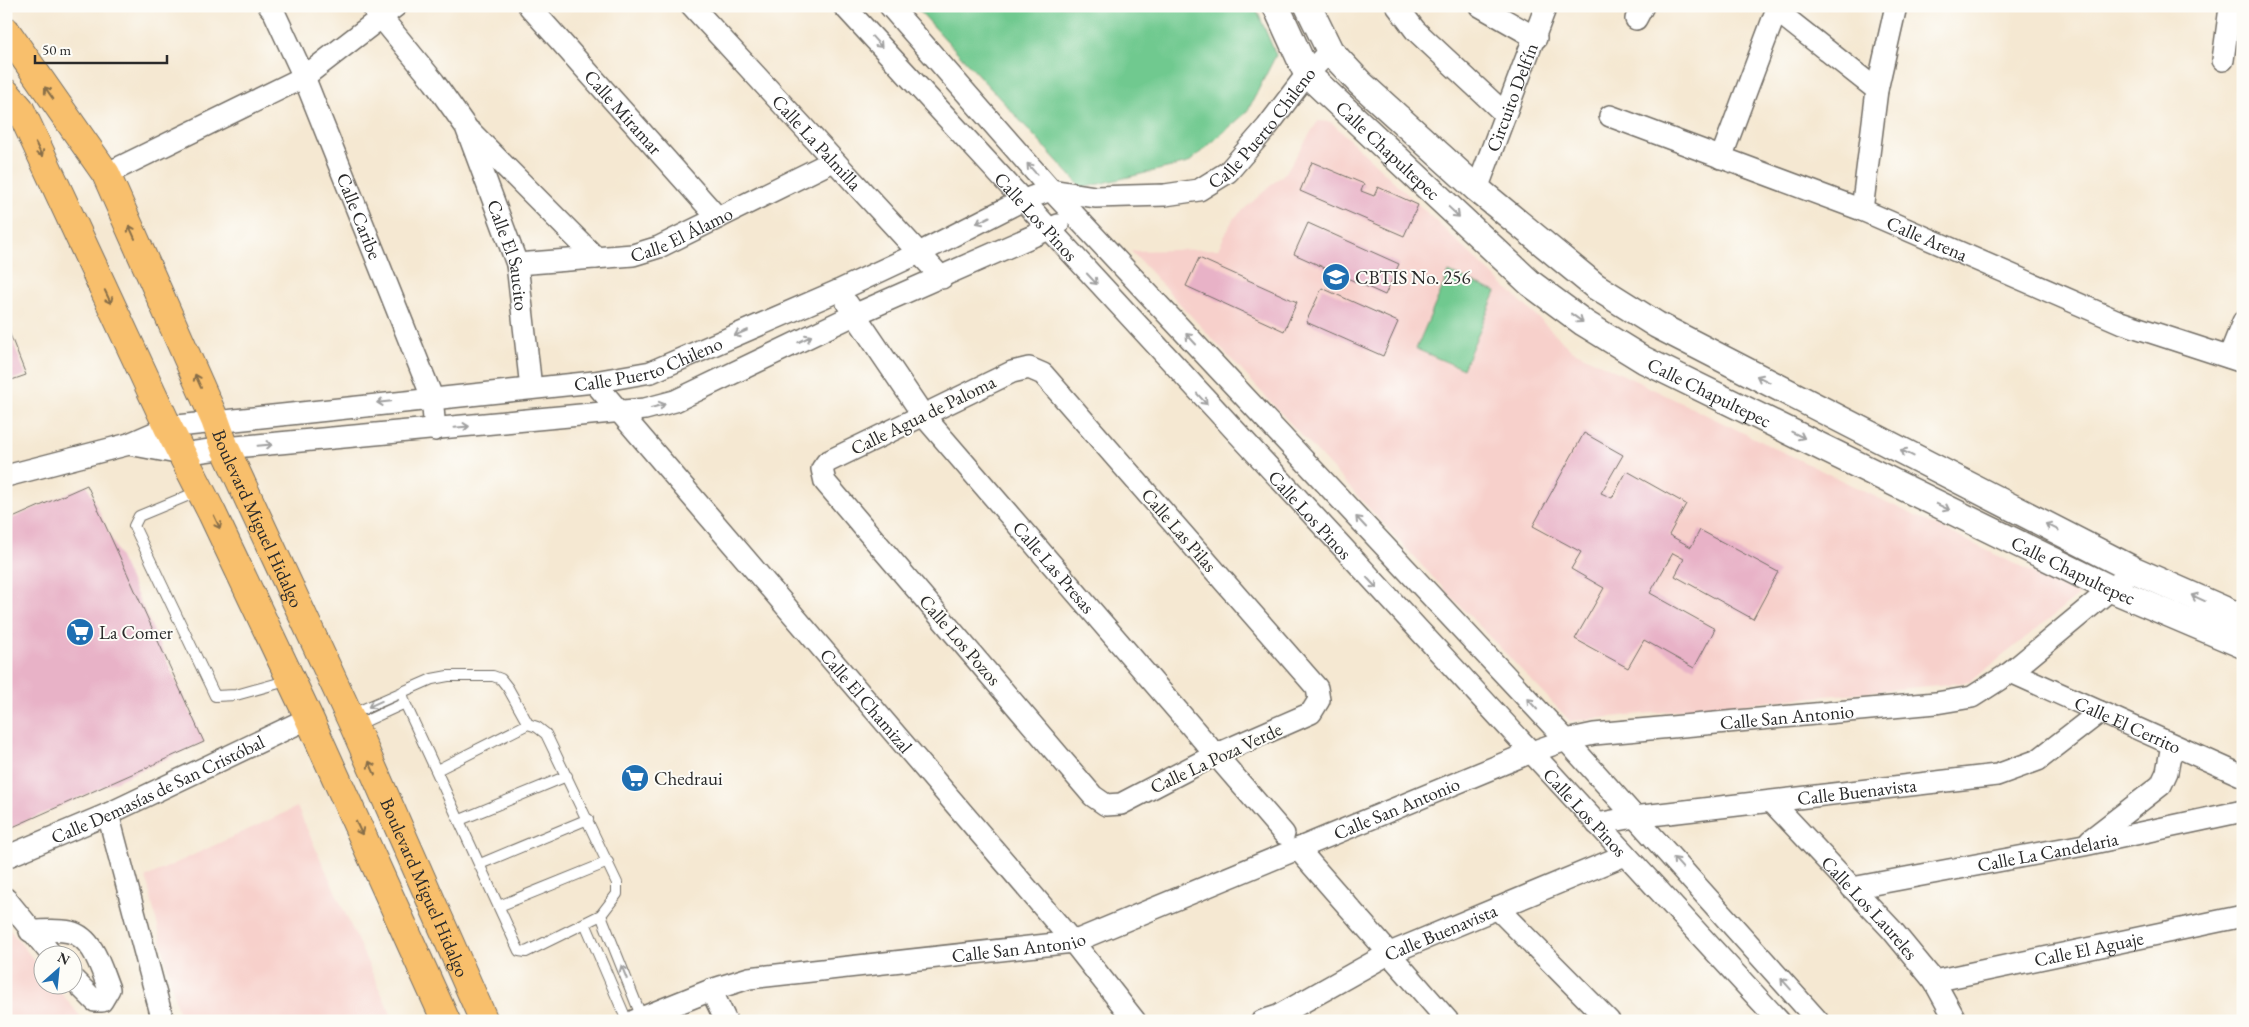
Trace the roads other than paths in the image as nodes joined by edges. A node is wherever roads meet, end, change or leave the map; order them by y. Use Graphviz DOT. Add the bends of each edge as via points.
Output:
graph roads {
  1 [pos="269,6"];
  2 [pos="529,6"];
  3 [pos="692,6"];
  4 [pos="844,6"];
  5 [pos="890,6"];
  6 [pos="1276,6"];
  7 [pos="1308,6"];
  8 [pos="1397,6"];
  9 [pos="1480,6"];
  10 [pos="1546,6"];
  11 [pos="1896,6"];
  12 [pos="2232,6"];
  13 [pos="1778,8"];
  14 [pos="384,10"];
  15 [pos="6,30"];
  16 [pos="1536,38"];
  17 [pos="1330,51"];
  18 [pos="2223,60"];
  19 [pos="1306,74"];
  20 [pos="304,77"];
  21 [pos="1877,90"];
  22 [pos="6,93"];
  23 [pos="1505,114"];
  24 [pos="1610,116"];
  25 [pos="466,127"];
  26 [pos="1721,158"];
  27 [pos="833,161"];
  28 [pos="106,174"];
  29 [pos="1477,189"];
  30 [pos="1051,190"];
  31 [pos="1095,197"];
  32 [pos="1021,201"];
  33 [pos="1862,210"];
  34 [pos="718,218"];
  35 [pos="1077,218"];
  36 [pos="1047,230"];
  37 [pos="919,253"];
  38 [pos="596,258"];
  39 [pos="517,264"];
  40 [pos="942,278"];
  41 [pos="840,290"];
  42 [pos="854,315"];
  43 [pos="2243,322"];
  44 [pos="2236,360"];
  45 [pos="1029,368"];
  46 [pos="594,382"];
  47 [pos="531,388"];
  48 [pos="432,397"];
  49 [pos="620,413"];
  50 [pos="922,415"];
  51 [pos="216,420"];
  52 [pos="168,426"];
  53 [pos="435,430"];
  54 [pos="129,444"];
  55 [pos="225,448"];
  56 [pos="182,454"];
  57 [pos="822,469"];
  58 [pos="6,476"];
  59 [pos="200,490"];
  60 [pos="2134,570"];
  61 [pos="2111,589"];
  62 [pos="2243,618"];
  63 [pos="2243,645"];
  64 [pos="2011,672"];
  65 [pos="291,680"];
  66 [pos="402,692"];
  67 [pos="1319,700"];
  68 [pos="405,703"];
  69 [pos="2100,712"];
  70 [pos="309,718"];
  71 [pos="351,721"];
  72 [pos="528,724"];
  73 [pos="1566,740"];
  74 [pos="2172,745"];
  75 [pos="1529,753"];
  76 [pos="1215,756"];
  77 [pos="437,770"];
  78 [pos="567,776"];
  79 [pos="2243,776"];
  80 [pos="1772,802"];
  81 [pos="1106,805"];
  82 [pos="2243,812"];
  83 [pos="108,814"];
  84 [pos="1634,817"];
  85 [pos="588,819"];
  86 [pos="460,820"];
  87 [pos="1597,824"];
  88 [pos="1291,842"];
  89 [pos="2084,845"];
  90 [pos="1625,855"];
  91 [pos="6,857"];
  92 [pos="608,862"];
  93 [pos="480,864"];
  94 [pos="416,866"];
  95 [pos="383,881"];
  96 [pos="1852,888"];
  97 [pos="6,899"];
  98 [pos="499,906"];
  99 [pos="1498,908"];
  100 [pos="601,915"];
  101 [pos="2243,916"];
  102 [pos="586,922"];
  103 [pos="30,930"];
  104 [pos="1073,942"];
  105 [pos="42,944"];
  106 [pos="1390,953"];
  107 [pos="1934,981"];
  108 [pos="82,988"];
  109 [pos="711,990"];
  110 [pos="1274,1019"];
  111 [pos="634,1020"];
  112 [pos="1134,1020"];
  113 [pos="163,1021"];
  114 [pos="446,1021"];
  115 [pos="484,1021"];
  116 [pos="726,1021"];
  117 [pos="1448,1021"];
  118 [pos="1609,1021"];
  119 [pos="1779,1021"];
  120 [pos="1818,1021"];
  121 [pos="1956,1021"];
  1 -- 20 [label="street, Calle Caribe"];
  2 -- 34 [label="street, Calle Miramar"];
  3 -- 27 [label="street, Calle La Palmilla"];
  4 -- 32 [label="street, Calle Los Pinos, one-way"];
  30 -- 5 [label="street, Calle Los Pinos, one-way"];
  6 -- 19 [label="street, Calle Chapultepec"];
  7 -- 17 [label="street, Calle Chapultepec"];
  8 -- 23 [label="street" via="1415,30"];
  9 -- 16 [label="street"];
  10 -- 16 [label="street, Circuito Delfín"];
  11 -- 21 [label="street"];
  12 -- 18 [label="street"];
  13 -- 21 [label="street"];
  13 -- 26 [label="street"];
  14 -- 20 [label="street"];
  14 -- 25 [label="street, Calle El Saucito"];
  28 -- 15 [label="main road, Boulevard Miguel Hidalgo, one-way"];
  16 -- 23 [label="street, Circuito Delfín"];
  17 -- 19 [label="street, Calle Puerto Chileno"];
  17 -- 29 [label="street, Calle Chapultepec" via="1360,83"];
  19 -- 31 [label="street, Calle Puerto Chileno" via="1228,172 1199,190 1165,196"];
  19 -- 61 [label="street, Calle Chapultepec, one-way" via="1530,283 1584,323 1644,360"];
  20 -- 28 [label="street"];
  20 -- 48 [label="street, Calle Caribe"];
  21 -- 33 [label="street"];
  22 -- 52 [label="main road, Boulevard Miguel Hidalgo, one-way" via="20,110"];
  23 -- 29 [label="street, Circuito Delfín"];
  24 -- 26 [label="street, Calle Arena"];
  25 -- 38 [label="street, Calle El Saucito"];
  25 -- 39 [label="street, Calle El Saucito"];
  26 -- 33 [label="street, Calle Arena"];
  27 -- 34 [label="street, Calle El Álamo"];
  27 -- 37 [label="street, Calle La Palmilla"];
  51 -- 28 [label="main road, Boulevard Miguel Hidalgo, one-way"];
  60 -- 29 [label="street, Calle Chapultepec, one-way" via="1657,325 1595,286"];
  30 -- 31 [label="street, Calle Puerto Chileno"];
  30 -- 32 [label="street, Calle Puerto Chileno"];
  30 -- 35 [label="street, Calle Los Pinos"];
  31 -- 35 [label="street, Calle Puerto Chileno"];
  32 -- 36 [label="street, Calle Los Pinos"];
  32 -- 37 [label="street, Calle Puerto Chileno, one-way"];
  33 -- 44 [label="street, Calle Arena" via="2120,322"];
  34 -- 38 [label="street, Calle El Álamo" via="659,247 633,255"];
  35 -- 36 [label="street, Calle Puerto Chileno"];
  73 -- 35 [label="street, Calle Los Pinos, one-way"];
  36 -- 40 [label="street, Calle Puerto Chileno"];
  36 -- 75 [label="street, Calle Los Pinos, one-way"];
  37 -- 40 [label="street, Calle La Palmilla"];
  37 -- 41 [label="street, Calle Puerto Chileno"];
  38 -- 39 [label="street, Calle El Álamo"];
  39 -- 47 [label="street, Calle El Saucito"];
  40 -- 42 [label="street, Calle Puerto Chileno"];
  41 -- 42 [label="street, Calle Las Presas"];
  41 -- 46 [label="street, Calle Puerto Chileno, one-way" via="652,372"];
  49 -- 42 [label="street, Calle Puerto Chileno, one-way" via="675,401"];
  42 -- 50 [label="street, Calle Las Presas"];
  43 -- 44 [label="street"];
  45 -- 50 [label="street, Calle Agua de Paloma" via="1012,372"];
  45 -- 67 [label="street, Calle Las Pilas" via="1043,374 1226,583 1317,688"];
  46 -- 47 [label="street, Calle Puerto Chileno"];
  46 -- 49 [label="street, Calle El Chamizal"];
  47 -- 48 [label="street, Calle Puerto Chileno"];
  48 -- 51 [label="street, Calle Puerto Chileno, one-way"];
  48 -- 53 [label="street, Calle Caribe"];
  53 -- 49 [label="street, Calle Puerto Chileno, one-way"];
  49 -- 104 [label="street, Calle El Chamizal"];
  50 -- 57 [label="street, Calle Agua de Paloma" via="827,462"];
  50 -- 76 [label="street, Calle Las Presas"];
  51 -- 52 [label="street, Calle Puerto Chileno"];
  51 -- 55 [label="main road, Boulevard Miguel Hidalgo"];
  52 -- 54 [label="street, Calle Puerto Chileno"];
  52 -- 56 [label="main road, Boulevard Miguel Hidalgo"];
  55 -- 53 [label="street, Calle Puerto Chileno, one-way"];
  54 -- 56 [label="street, Calle Puerto Chileno"];
  54 -- 58 [label="street, Calle Puerto Chileno"];
  55 -- 56 [label="street, Calle Puerto Chileno"];
  55 -- 71 [label="main road, Boulevard Miguel Hidalgo"];
  56 -- 59 [label="main road, Boulevard Miguel Hidalgo"];
  57 -- 81 [label="street, Calle Los Pozos" via="825,482 1093,796"];
  59 -- 65 [label="main road, Boulevard Miguel Hidalgo, one-way"];
  59 -- 65 [label="lane" via="139,516 134,526 215,696 236,696"];
  60 -- 61 [label="street, Calle San Antonio"];
  62 -- 60 [label="street, Calle Chapultepec, one-way"];
  61 -- 63 [label="street, Calle Chapultepec"];
  61 -- 64 [label="street, Calle San Antonio"];
  64 -- 69 [label="street, Calle El Cerrito"];
  64 -- 73 [label="street, Calle San Antonio" via="1972,697 1936,703 1607,732"];
  65 -- 70 [label="main road, Boulevard Miguel Hidalgo"];
  66 -- 68 [label="lane"];
  66 -- 71 [label="lane, one-way"];
  66 -- 72 [label="lane" via="448,676 492,676 501,679 508,688"];
  67 -- 76 [label="street, Calle La Poza Verde" via="1311,713"];
  68 -- 71 [label="lane"];
  68 -- 77 [label="lane"];
  69 -- 74 [label="street, Calle El Cerrito"];
  69 -- 80 [label="street, Calle Buenavista" via="2038,760 1997,775"];
  70 -- 83 [label="street, Calle Demasías de San Cristóbal"];
  70 -- 95 [label="main road, Boulevard Miguel Hidalgo, one-way"];
  94 -- 71 [label="main road, Boulevard Miguel Hidalgo, one-way"];
  72 -- 77 [label="lane"];
  72 -- 78 [label="lane" via="546,734"];
  73 -- 75 [label="street, Calle San Antonio"];
  73 -- 84 [label="street, Calle Los Pinos"];
  74 -- 79 [label="street, Calle El Cerrito"];
  74 -- 89 [label="street" via="2161,785"];
  75 -- 87 [label="street, Calle Los Pinos"];
  75 -- 88 [label="street, Calle San Antonio"];
  76 -- 81 [label="street, Calle La Poza Verde" via="1121,804"];
  76 -- 88 [label="street, Calle Las Presas"];
  77 -- 86 [label="lane"];
  78 -- 85 [label="lane"];
  78 -- 86 [label="lane"];
  80 -- 84 [label="street, Calle Buenavista"];
  80 -- 96 [label="street, Calle Los Laureles"];
  82 -- 89 [label="street, Calle La Candelaria"];
  83 -- 91 [label="street, Calle Demasías de San Cristóbal"];
  83 -- 113 [label="street"];
  84 -- 87 [label="street, Calle Buenavista"];
  120 -- 84 [label="street, Calle Los Pinos, one-way"];
  85 -- 92 [label="lane"];
  85 -- 93 [label="lane"];
  86 -- 93 [label="lane"];
  87 -- 90 [label="street, Calle Los Pinos"];
  88 -- 104 [label="street, Calle San Antonio"];
  88 -- 106 [label="street, Calle Las Presas"];
  89 -- 96 [label="street, Calle La Candelaria"];
  90 -- 99 [label="street, Calle Buenavista"];
  90 -- 119 [label="street, Calle Los Pinos"];
  92 -- 98 [label="lane"];
  92 -- 100 [label="lane" via="618,894"];
  93 -- 98 [label="lane"];
  94 -- 95 [label="main road"];
  94 -- 115 [label="main road, Boulevard Miguel Hidalgo"];
  95 -- 114 [label="main road, Boulevard Miguel Hidalgo"];
  96 -- 107 [label="street, Calle Los Laureles"];
  97 -- 103 [label="street"];
  98 -- 102 [label="lane" via="519,951 526,952"];
  99 -- 106 [label="street, Calle Buenavista"];
  99 -- 118 [label="street"];
  100 -- 102 [label="lane"];
  111 -- 100 [label="lane, one-way"];
  101 -- 107 [label="street, Calle El Aguaje"];
  102 -- 111 [label="lane"];
  103 -- 105 [label="street"];
  103 -- 108 [label="street" via="70,932 79,936 94,952 109,989 102,1001 95,1001"];
  104 -- 109 [label="street, Calle San Antonio" via="749,978"];
  104 -- 112 [label="street, Calle El Chamizal"];
  106 -- 110 [label="street, Calle Buenavista"];
  106 -- 117 [label="street, Calle Las Presas"];
  107 -- 121 [label="street, Calle Los Laureles"];
  109 -- 111 [label="street, Calle San Antonio"];
  109 -- 116 [label="street"];
}
